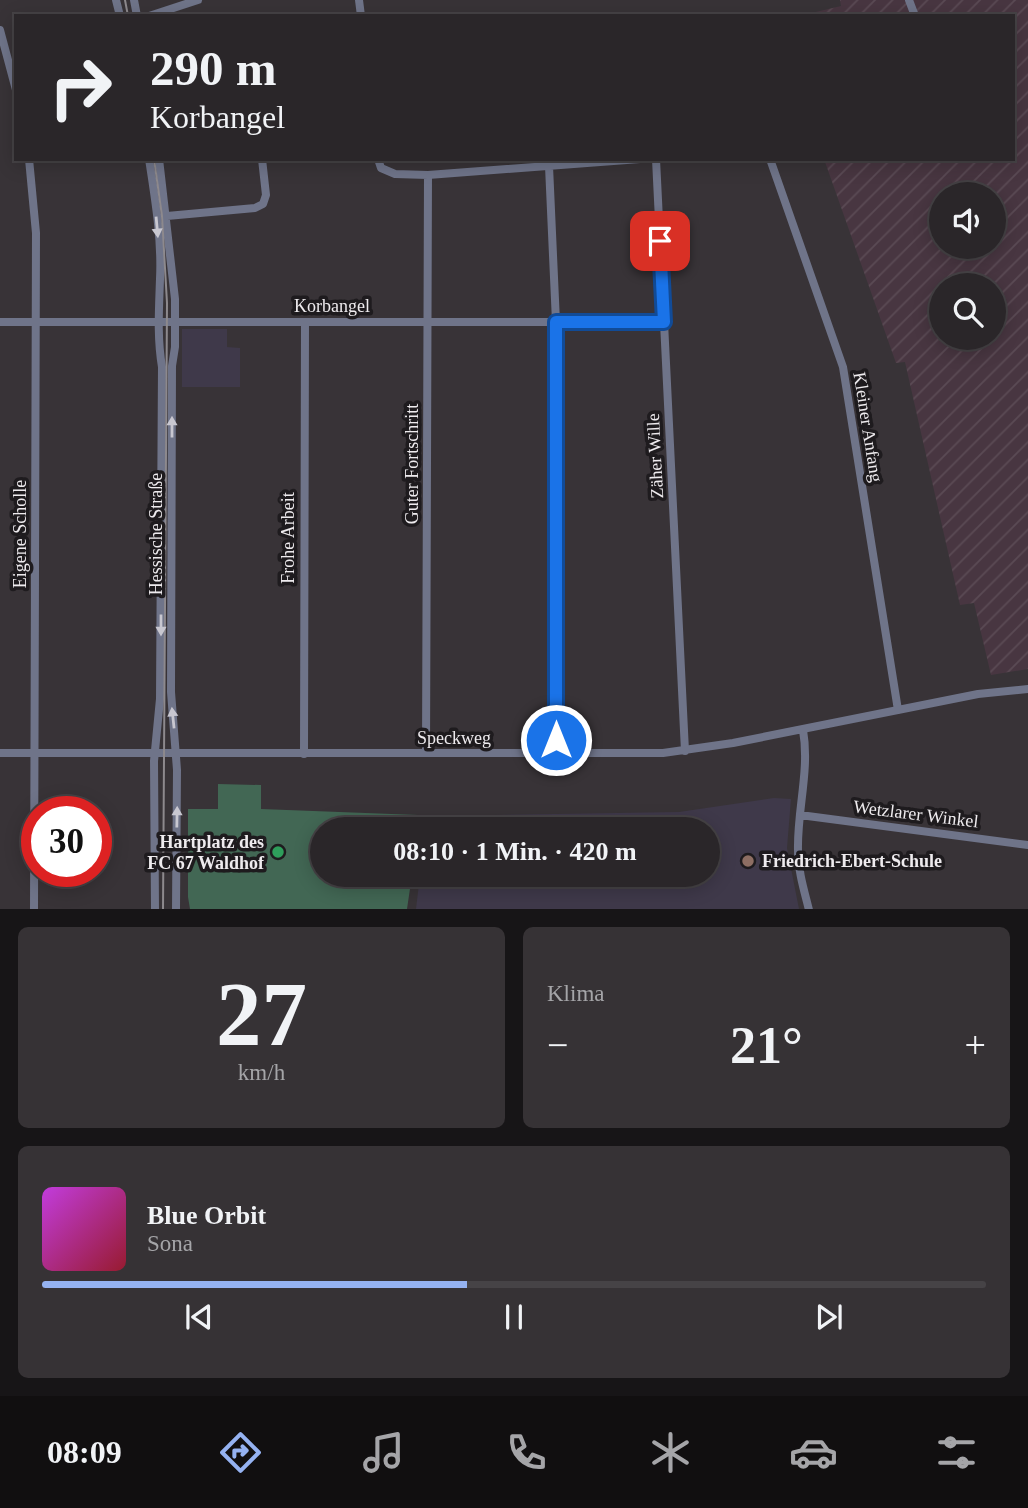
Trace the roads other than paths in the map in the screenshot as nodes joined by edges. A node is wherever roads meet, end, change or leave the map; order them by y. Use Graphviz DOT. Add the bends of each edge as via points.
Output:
graph roads {
  1 [pos="198,0"];
  2 [pos="155,14"];
  3 [pos="0,30"];
  4 [pos="12,57"];
  5 [pos="29,161"];
  6 [pos="149,161"];
  7 [pos="159,161"];
  8 [pos="262,161"];
  9 [pos="614,161"];
  10 [pos="656,161"];
  11 [pos="771,161"];
  12 [pos="379,164"];
  13 [pos="549,166"];
  14 [pos="428,175"];
  15 [pos="167,216"];
  16 [pos="0,322"];
  17 [pos="36,322"];
  18 [pos="159,322"];
  19 [pos="175,322"];
  20 [pos="305,322"];
  21 [pos="428,322"];
  22 [pos="556,322"];
  23 [pos="664,322"];
  24 [pos="1028,690"];
  25 [pos="898,710"];
  26 [pos="803,730"];
  27 [pos="685,751"];
  28 [pos="155,752"];
  29 [pos="177,752"];
  30 [pos="0,753"];
  31 [pos="34,753"];
  32 [pos="426,753"];
  33 [pos="555,753"];
  34 [pos="304,754"];
  35 [pos="800,816"];
  36 [pos="1028,845"];
  37 [pos="34,909"];
  38 [pos="155,909"];
  39 [pos="176,909"];
  40 [pos="809,909"];
  1 -- 2 [label="street"];
  3 -- 4 [label="street"];
  5 -- 17 [label="street, Eigene Scholle" via="36,233"];
  6 -- 18 [label="street, Hessische Straße, one-way" via="159,243"];
  7 -- 15 [label="street, Hessische Straße"];
  8 -- 15 [label="street" via="263,204"];
  9 -- 13 [label="street"];
  10 -- 23 [label="street, Zäher Wille"];
  11 -- 25 [label="street, Kleiner Anfang" via="843,367"];
  12 -- 14 [label="street" via="395,174"];
  13 -- 14 [label="street"];
  13 -- 22 [label="street"];
  14 -- 21 [label="street, Guter Fortschritt"];
  15 -- 19 [label="street, Hessische Straße"];
  16 -- 17 [label="street, Korbangel"];
  17 -- 18 [label="street, Korbangel"];
  17 -- 31 [label="street, Eigene Scholle"];
  18 -- 19 [label="street, Korbangel"];
  18 -- 28 [label="street, Hessische Straße, one-way" via="161,642"];
  19 -- 20 [label="street, Korbangel"];
  29 -- 19 [label="street, Hessische Straße, one-way" via="171,692"];
  20 -- 21 [label="street, Korbangel"];
  20 -- 34 [label="street, Frohe Arbeit"];
  21 -- 22 [label="street, Korbangel"];
  21 -- 32 [label="street, Guter Fortschritt"];
  22 -- 23 [label="street, Korbangel"];
  22 -- 33 [label="street"];
  23 -- 27 [label="street, Zäher Wille"];
  24 -- 25 [label="street, Speckweg" via="978,694"];
  25 -- 26 [label="street, Speckweg"];
  26 -- 27 [label="street, Speckweg"];
  26 -- 35 [label="street" via="806,755"];
  27 -- 33 [label="street, Speckweg"];
  28 -- 29 [label="street, Speckweg"];
  28 -- 31 [label="street, Speckweg"];
  28 -- 38 [label="street, Hessische Straße"];
  29 -- 34 [label="street, Speckweg"];
  39 -- 29 [label="street, Hessische Straße, one-way"];
  30 -- 31 [label="street, Speckweg"];
  31 -- 37 [label="street, Eigene Scholle"];
  32 -- 33 [label="street, Speckweg"];
  32 -- 34 [label="street, Speckweg"];
  35 -- 36 [label="street, Wetzlarer Winkel"];
  35 -- 40 [label="street" via="799,867"];
}
